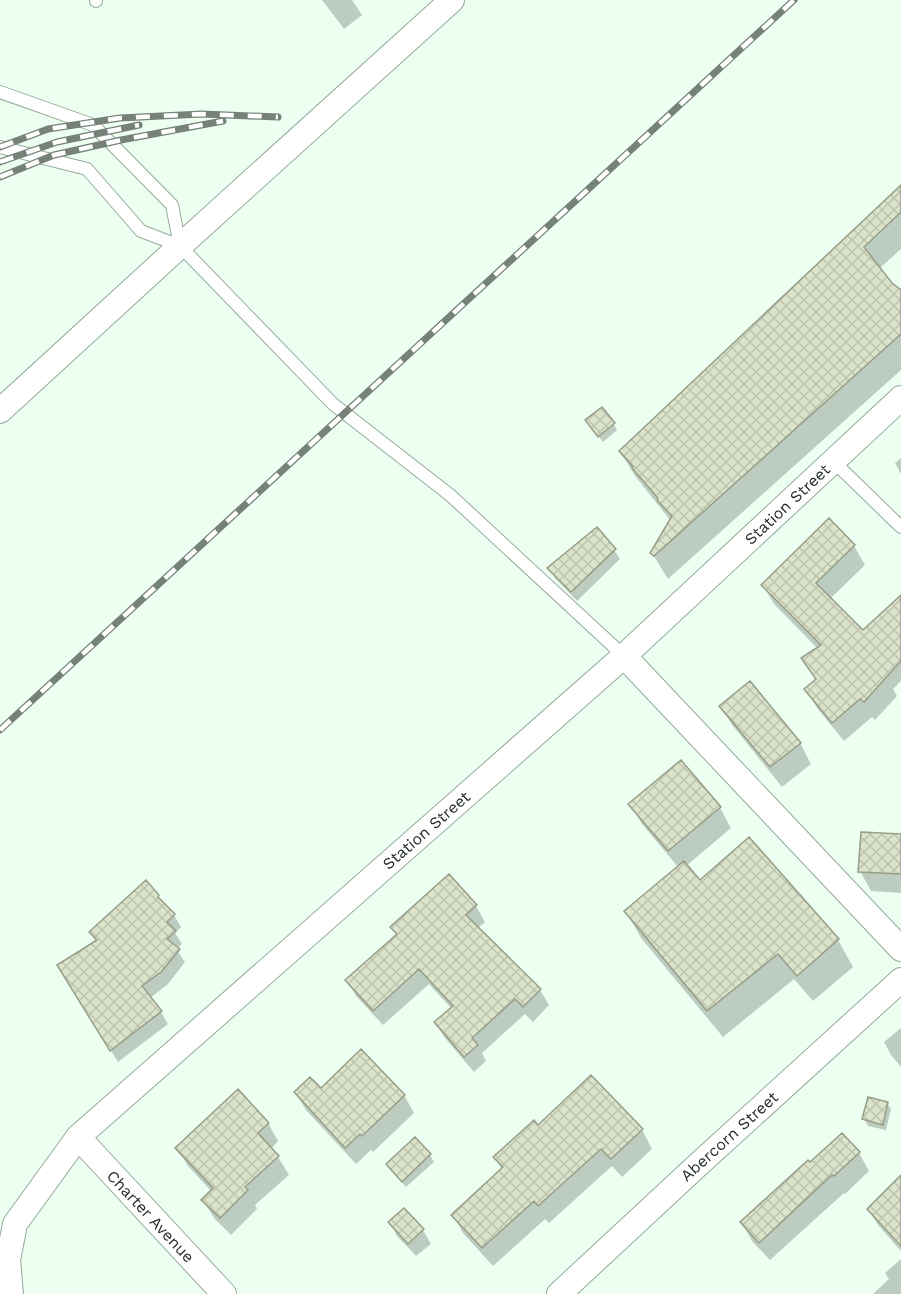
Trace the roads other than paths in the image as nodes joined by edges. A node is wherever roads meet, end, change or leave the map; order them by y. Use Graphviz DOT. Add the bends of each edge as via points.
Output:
graph roads {
  1 [pos="452,0"];
  2 [pos="0,92"];
  3 [pos="0,147"];
  4 [pos="180,246"];
  5 [pos="901,398"];
  6 [pos="0,411"];
  7 [pos="833,462"];
  8 [pos="901,527"];
  9 [pos="624,656"];
  10 [pos="901,948"];
  11 [pos="901,980"];
  12 [pos="78,1137"];
  13 [pos="11,1294"];
  14 [pos="224,1294"];
  15 [pos="559,1294"];
  1 -- 4 [label="street"];
  2 -- 4 [label="lane" via="93,125 172,205"];
  3 -- 4 [label="lane" via="87,169 141,231"];
  4 -- 6 [label="street"];
  4 -- 9 [label="lane" via="333,404 450,495"];
  5 -- 7 [label="street, Station Street"];
  7 -- 8 [label="lane"];
  7 -- 9 [label="street, Station Street"];
  9 -- 10 [label="street"];
  9 -- 12 [label="street, Station Street"];
  11 -- 15 [label="street, Abercorn Street"];
  12 -- 13 [label="street, Station Street" via="15,1224 8,1260"];
  12 -- 14 [label="street, Charter Avenue"];
}
